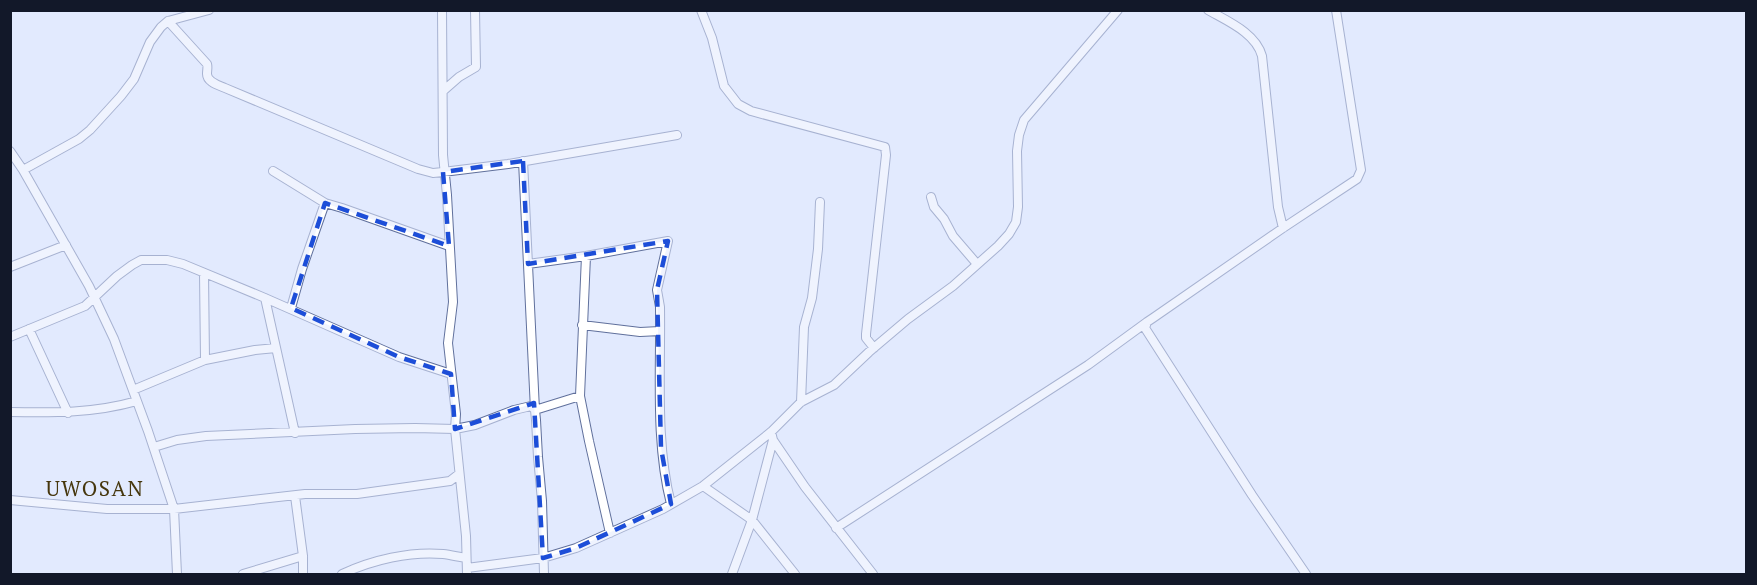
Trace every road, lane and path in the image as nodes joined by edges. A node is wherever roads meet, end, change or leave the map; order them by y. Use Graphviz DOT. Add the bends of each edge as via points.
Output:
graph roads {
  1 [pos="209,10"];
  2 [pos="442,10"];
  3 [pos="475,10"];
  4 [pos="701,10"];
  5 [pos="1118,10"];
  6 [pos="1208,10"];
  7 [pos="1336,10"];
  8 [pos="168,21"];
  9 [pos="443,91"];
  10 [pos="677,135"];
  11 [pos="10,151"];
  12 [pos="523,161"];
  13 [pos="23,170"];
  14 [pos="273,171"];
  15 [pos="443,172"];
  16 [pos="932,197"];
  17 [pos="820,202"];
  18 [pos="325,203"];
  19 [pos="1282,228"];
  20 [pos="66,245"];
  21 [pos="449,246"];
  22 [pos="586,256"];
  23 [pos="528,264"];
  24 [pos="977,264"];
  25 [pos="10,267"];
  26 [pos="204,273"];
  27 [pos="95,297"];
  28 [pos="265,298"];
  29 [pos="291,308"];
  30 [pos="1147,322"];
  31 [pos="582,325"];
  32 [pos="29,329"];
  33 [pos="660,331"];
  34 [pos="10,337"];
  35 [pos="276,348"];
  36 [pos="874,348"];
  37 [pos="205,360"];
  38 [pos="452,374"];
  39 [pos="133,390"];
  40 [pos="580,396"];
  41 [pos="137,401"];
  42 [pos="801,402"];
  43 [pos="535,410"];
  44 [pos="10,412"];
  45 [pos="68,413"];
  46 [pos="455,429"];
  47 [pos="295,433"];
  48 [pos="772,436"];
  49 [pos="154,447"];
  50 [pos="459,474"];
  51 [pos="450,481"];
  52 [pos="460,486"];
  53 [pos="703,486"];
  54 [pos="295,496"];
  55 [pos="10,500"];
  56 [pos="671,504"];
  57 [pos="174,509"];
  58 [pos="752,520"];
  59 [pos="836,528"];
  60 [pos="610,533"];
  61 [pos="303,556"];
  62 [pos="466,558"];
  63 [pos="543,558"];
  64 [pos="467,571"];
  65 [pos="177,574"];
  66 [pos="243,574"];
  67 [pos="303,574"];
  68 [pos="342,574"];
  69 [pos="544,574"];
  70 [pos="732,574"];
  71 [pos="795,574"];
  72 [pos="873,574"];
  73 [pos="1306,574"];
  1 -- 8 [label="street"];
  2 -- 9 [label="street"];
  3 -- 9 [label="street" via="476,67"];
  4 -- 36 [label="street" via="724,86 738,104 751,111 885,147 866,334"];
  5 -- 24 [label="street" via="1024,120 1017,151 1016,222 1004,240"];
  6 -- 19 [label="street" via="1242,30 1260,48"];
  7 -- 19 [label="street" via="1361,173"];
  8 -- 13 [label="street" via="150,42 134,79 90,130"];
  8 -- 15 [label="street" via="207,64 207,77 213,82 418,169"];
  9 -- 15 [label="street"];
  10 -- 12 [label="street"];
  11 -- 13 [label="street"];
  12 -- 15 [label="street"];
  12 -- 23 [label="street"];
  13 -- 20 [label="street"];
  14 -- 18 [label="street"];
  15 -- 21 [label="street"];
  16 -- 24 [label="street" via="953,236"];
  17 -- 42 [label="street" via="812,298 804,327"];
  18 -- 21 [label="street"];
  18 -- 29 [label="street"];
  19 -- 30 [label="street"];
  20 -- 25 [label="street"];
  20 -- 27 [label="street"];
  21 -- 38 [label="street" via="453,302 448,343"];
  22 -- 23 [label="street"];
  22 -- 31 [label="street"];
  22 -- 33 [label="street" via="668,241 657,290"];
  23 -- 43 [label="street"];
  24 -- 36 [label="street"];
  26 -- 27 [label="street" via="166,260 141,260"];
  26 -- 28 [label="street"];
  26 -- 37 [label="street"];
  27 -- 32 [label="street" via="85,306"];
  27 -- 39 [label="street"];
  28 -- 29 [label="street"];
  28 -- 35 [label="street"];
  29 -- 38 [label="street" via="399,357"];
  30 -- 59 [label="street" via="1080,370"];
  30 -- 73 [label="street" via="1148,335"];
  31 -- 33 [label="street"];
  31 -- 40 [label="street"];
  32 -- 34 [label="street"];
  32 -- 45 [label="street"];
  33 -- 56 [label="street" via="661,448"];
  35 -- 37 [label="street"];
  35 -- 47 [label="street"];
  36 -- 42 [label="street" via="834,385"];
  37 -- 39 [label="street"];
  38 -- 46 [label="street"];
  39 -- 41 [label="street"];
  40 -- 43 [label="street"];
  40 -- 60 [label="street"];
  41 -- 45 [label="street"];
  41 -- 49 [label="street"];
  42 -- 48 [label="street"];
  43 -- 46 [label="street" via="526,406"];
  43 -- 63 [label="street"];
  44 -- 45 [label="street"];
  46 -- 47 [label="street"];
  46 -- 50 [label="street"];
  47 -- 49 [label="street" via="206,436"];
  48 -- 53 [label="street"];
  48 -- 58 [label="street"];
  48 -- 59 [label="street"];
  49 -- 57 [label="street"];
  50 -- 51 [label="street"];
  50 -- 52 [label="street"];
  51 -- 52 [label="street"];
  51 -- 54 [label="street" via="344,496"];
  52 -- 62 [label="street"];
  53 -- 56 [label="street"];
  53 -- 58 [label="street"];
  54 -- 57 [label="street"];
  54 -- 61 [label="street"];
  55 -- 57 [label="street" via="107,509"];
  56 -- 60 [label="street"];
  57 -- 65 [label="street"];
  58 -- 70 [label="street"];
  58 -- 71 [label="street"];
  59 -- 72 [label="street"];
  60 -- 63 [label="street"];
  61 -- 66 [label="street"];
  61 -- 67 [label="street"];
  62 -- 64 [label="street"];
  62 -- 68 [label="street" via="442,554 398,557"];
  63 -- 64 [label="street"];
  63 -- 69 [label="street"];
}
